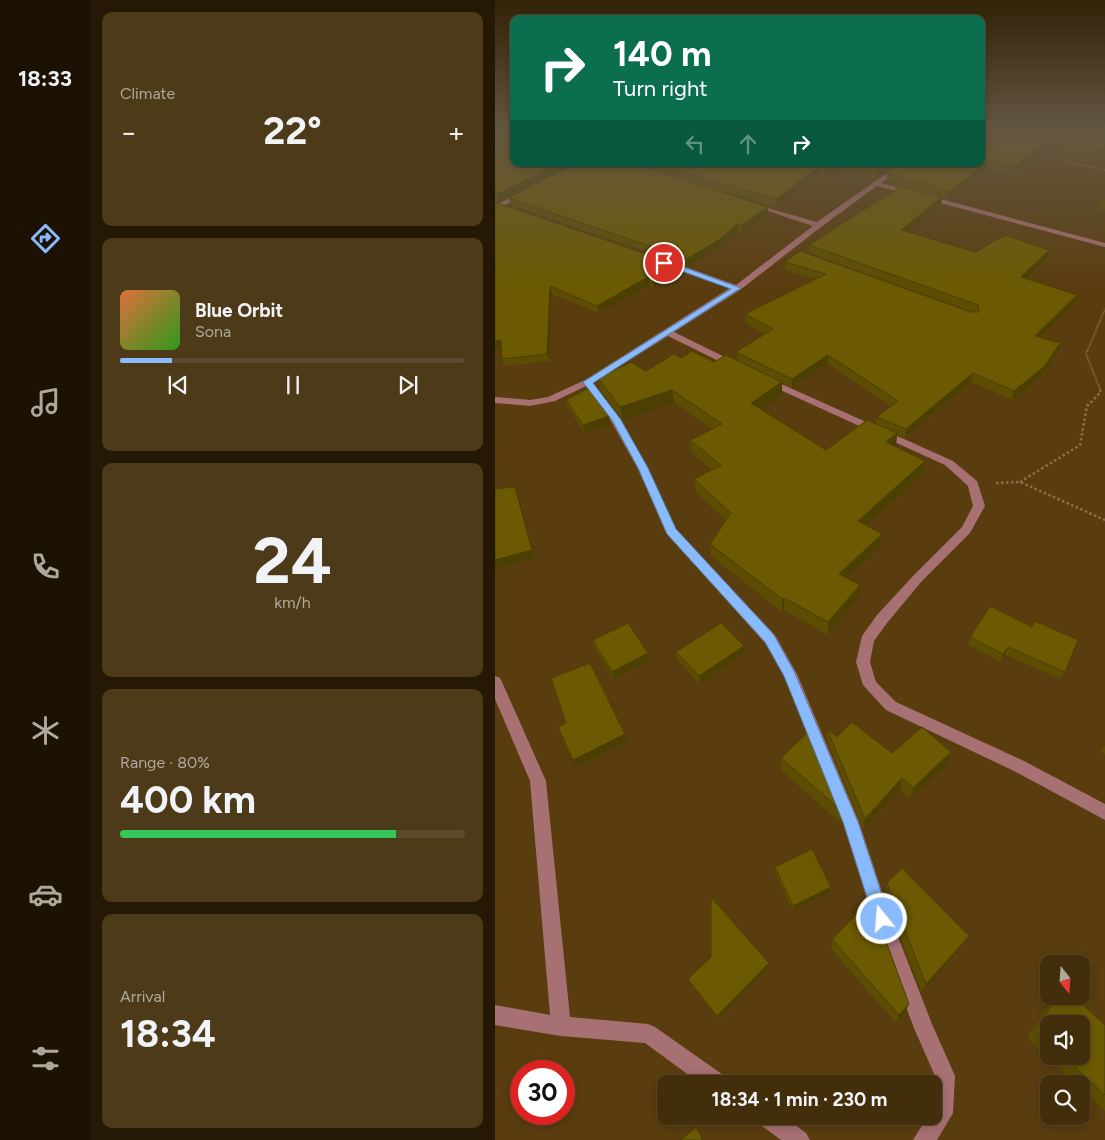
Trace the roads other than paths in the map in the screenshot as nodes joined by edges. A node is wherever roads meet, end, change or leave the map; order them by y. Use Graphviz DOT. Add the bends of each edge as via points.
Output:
graph roads {
  1 [pos="880,181"];
  2 [pos="877,184"];
  3 [pos="531,190"];
  4 [pos="744,202"];
  5 [pos="497,206"];
  6 [pos="509,209"];
  7 [pos="818,225"];
  8 [pos="1105,245"];
  9 [pos="787,250"];
  10 [pos="796,253"];
  11 [pos="655,260"];
  12 [pos="737,288"];
  13 [pos="667,332"];
  14 [pos="743,369"];
  15 [pos="760,378"];
  16 [pos="588,382"];
  17 [pos="495,400"];
  18 [pos="495,682"];
  19 [pos="1105,812"];
  20 [pos="495,1015"];
  21 [pos="561,1026"];
  22 [pos="706,1075"];
  23 [pos="778,1125"];
  24 [pos="799,1140"];
  25 [pos="925,1140"];
  1 -- 2 [label="street"];
  2 -- 7 [label="street"];
  2 -- 8 [label="street"];
  3 -- 5 [label="street"];
  4 -- 7 [label="street"];
  5 -- 6 [label="street"];
  7 -- 9 [label="street"];
  9 -- 10 [label="street"];
  9 -- 12 [label="street"];
  11 -- 12 [label="street"];
  12 -- 13 [label="street"];
  13 -- 14 [label="street"];
  13 -- 16 [label="street"];
  15 -- 19 [label="street" via="949,463 973,484 979,506 966,530 918,578 867,640 863,662 870,685 891,706 1019,766"];
  16 -- 17 [label="street" via="551,399 530,403"];
  16 -- 25 [label="street" via="616,420 643,468 671,531 770,639 790,674 851,822 882,919 945,1076 943,1113"];
  18 -- 21 [label="street" via="537,781"];
  20 -- 21 [label="street"];
  21 -- 22 [label="street" via="648,1034"];
  23 -- 24 [label="street"];
}
